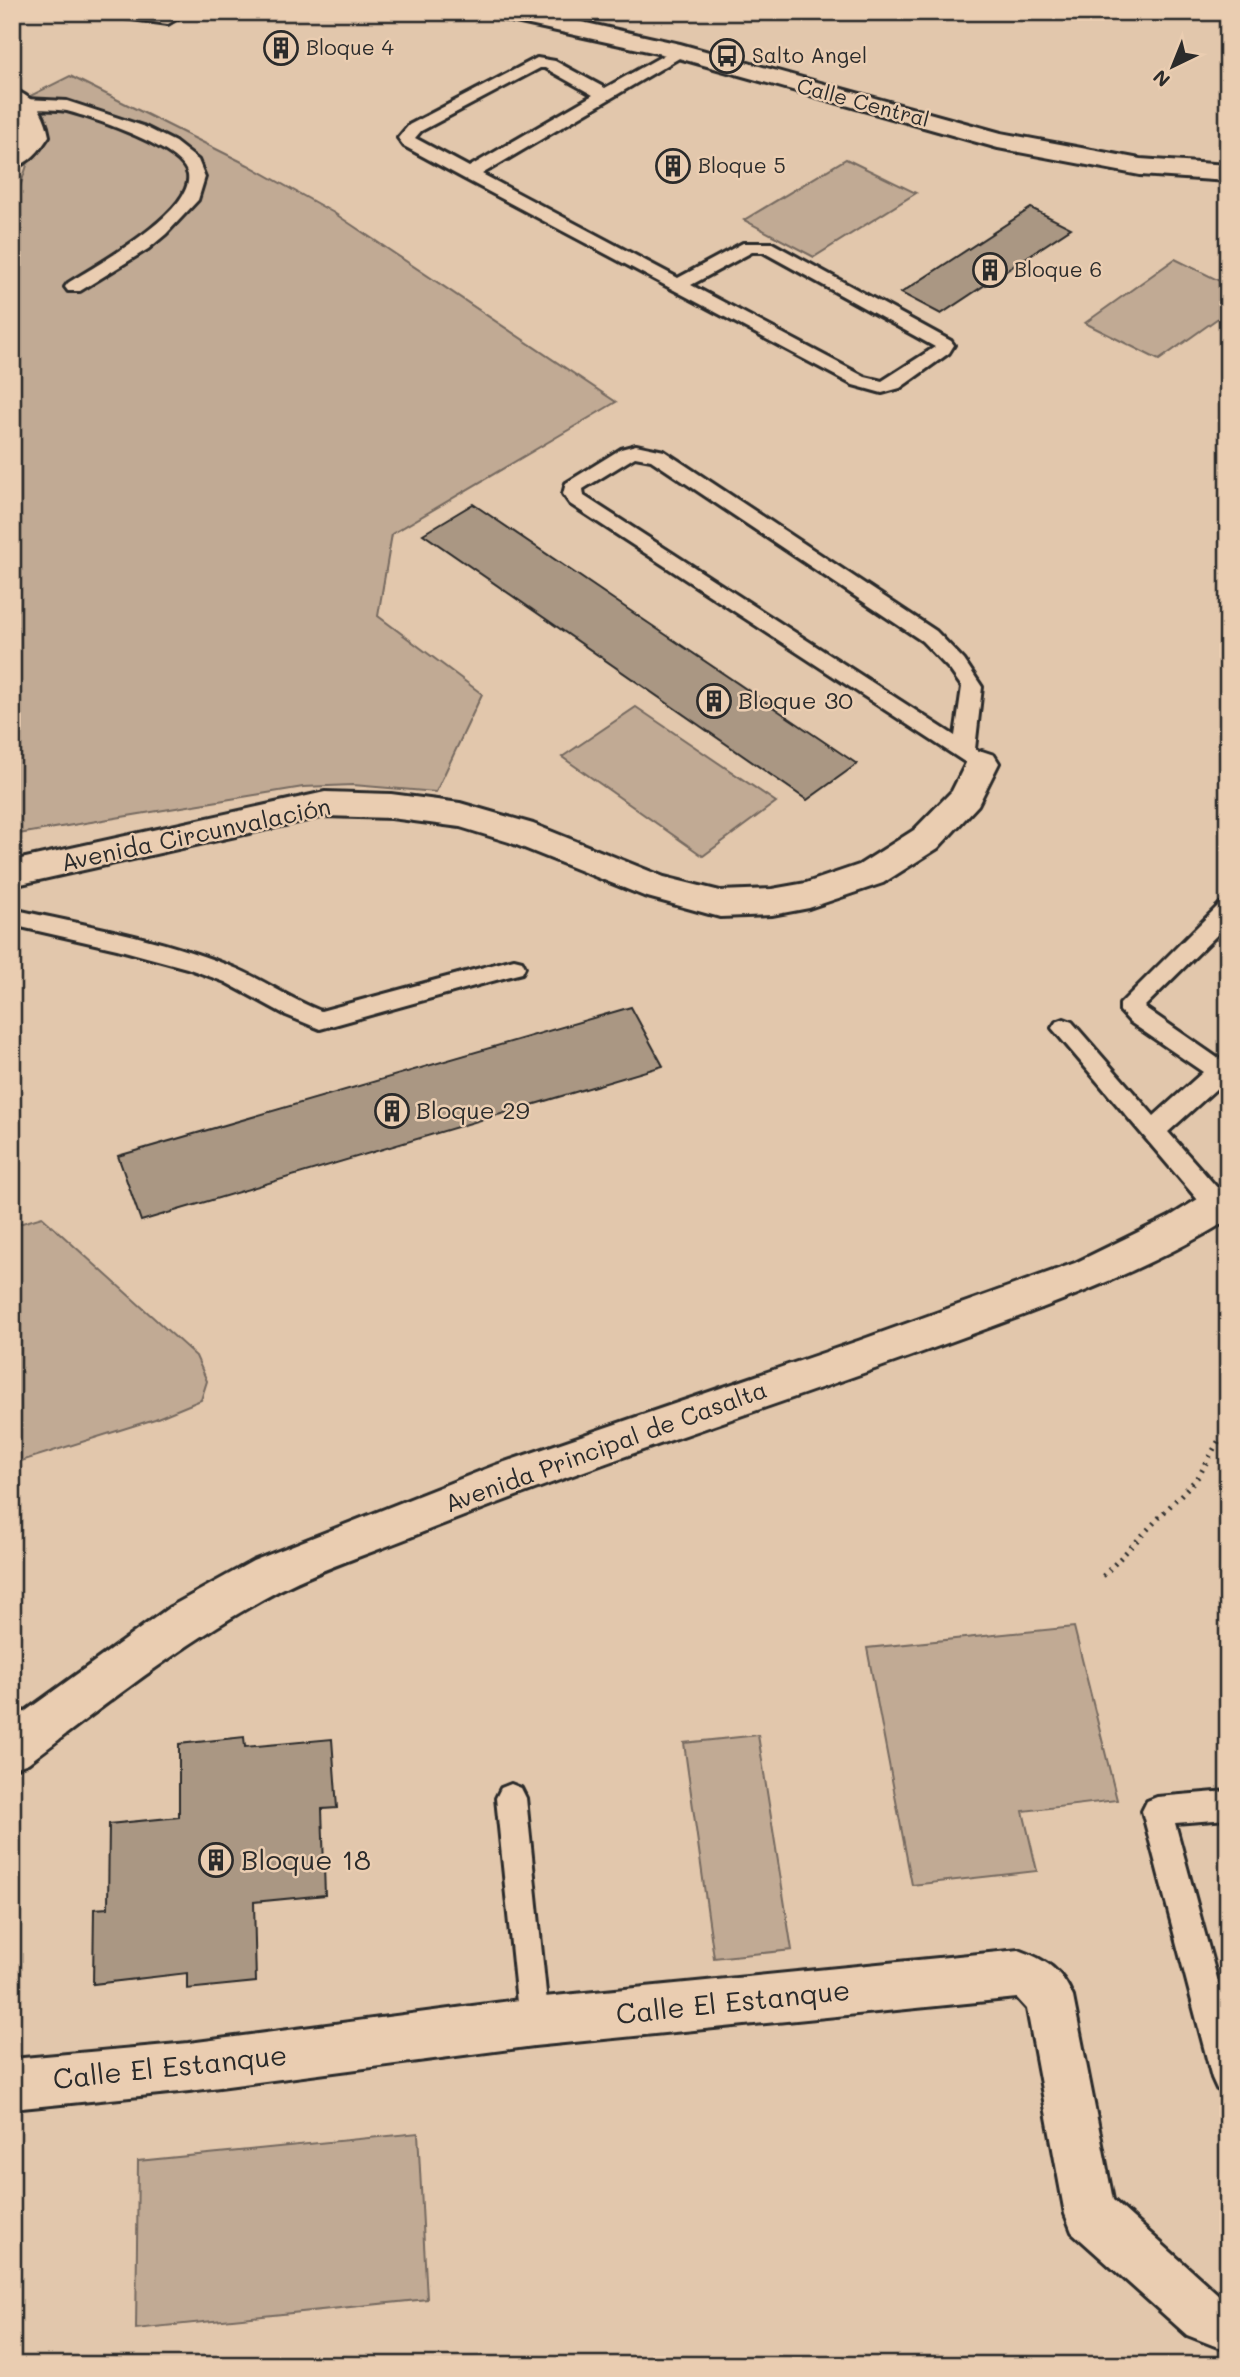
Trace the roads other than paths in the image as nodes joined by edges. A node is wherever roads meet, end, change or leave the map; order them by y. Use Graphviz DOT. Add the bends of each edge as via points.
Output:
graph roads {
  1 [pos="117,12"];
  2 [pos="180,12"];
  3 [pos="502,12"];
  4 [pos="680,51"];
  5 [pos="606,95"];
  6 [pos="19,101"];
  7 [pos="12,160"];
  8 [pos="1228,173"];
  9 [pos="469,174"];
  10 [pos="679,284"];
  11 [pos="74,287"];
  12 [pos="973,757"];
  13 [pos="12,874"];
  14 [pos="1228,911"];
  15 [pos="12,917"];
  16 [pos="514,967"];
  17 [pos="1064,1028"];
  18 [pos="1224,1067"];
  19 [pos="1153,1131"];
  20 [pos="1223,1203"];
  21 [pos="12,1748"];
  22 [pos="511,1798"];
  23 [pos="1228,1805"];
  24 [pos="534,2022"];
  25 [pos="1228,2078"];
  26 [pos="12,2084"];
  27 [pos="1228,2325"];
  1 -- 2 [label="lane" via="168,19"];
  3 -- 4 [label="street, Calle Central"];
  4 -- 5 [label="lane"];
  4 -- 8 [label="street, Calle Central" via="998,140 1140,167"];
  5 -- 9 [label="lane"];
  5 -- 9 [label="lane" via="549,64 537,63 415,128 407,138"];
  6 -- 7 [label="street" via="34,120 36,136"];
  6 -- 11 [label="lane" via="67,106 137,129 177,152 192,164 197,177 192,195 160,230"];
  9 -- 10 [label="lane"];
  10 -- 10 [label="lane" via="749,247 766,247 945,345 893,384 881,387"];
  12 -- 12 [label="lane" via="577,500 573,487 628,453 657,455 929,636 972,687"];
  12 -- 13 [label="street, Avenida Circunvalación" via="965,797 926,839 871,874 772,902 720,904 656,887 472,818 391,806 325,804"];
  14 -- 18 [label="lane" via="1132,1004 1138,1016"];
  15 -- 16 [label="lane" via="161,951 222,971 271,994 298,1013 320,1020"];
  17 -- 19 [label="lane"];
  18 -- 19 [label="lane"];
  19 -- 20 [label="lane"];
  20 -- 21 [label="street, Avenida Principal de Casalta" via="1089,1274 511,1478 268,1575 135,1655"];
  22 -- 24 [label="lane"];
  23 -- 25 [label="lane" via="1157,1811"];
  24 -- 26 [label="street, Calle El Estanque" via="189,2067"];
  24 -- 27 [label="street, Calle El Estanque" via="1019,1974 1032,1979 1049,1997 1090,2214 1205,2317"];
}
